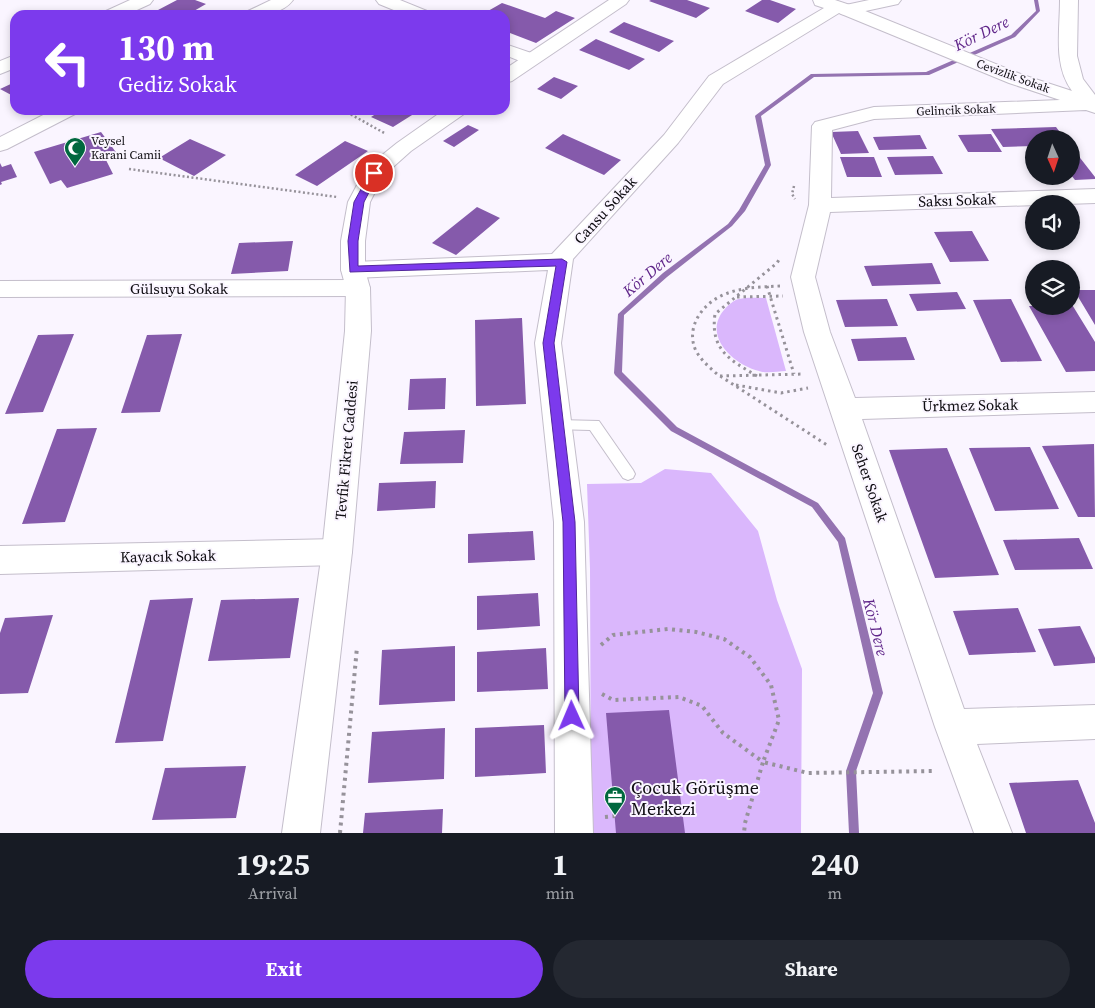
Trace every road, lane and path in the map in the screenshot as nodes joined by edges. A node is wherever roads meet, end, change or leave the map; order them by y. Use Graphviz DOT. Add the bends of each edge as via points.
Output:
graph roads {
  1 [pos="144,0"];
  2 [pos="284,0"];
  3 [pos="385,0"];
  4 [pos="620,0"];
  5 [pos="1069,0"];
  6 [pos="889,1"];
  7 [pos="835,4"];
  8 [pos="123,10"];
  9 [pos="264,10"];
  10 [pos="409,10"];
  11 [pos="510,51"];
  12 [pos="530,60"];
  13 [pos="510,74"];
  14 [pos="1094,105"];
  15 [pos="58,115"];
  16 [pos="351,115"];
  17 [pos="450,115"];
  18 [pos="822,126"];
  19 [pos="0,145"];
  20 [pos="404,147"];
  21 [pos="129,169"];
  22 [pos="1095,196"];
  23 [pos="343,198"];
  24 [pos="820,205"];
  25 [pos="782,256"];
  26 [pos="562,262"];
  27 [pos="356,279"];
  28 [pos="767,286"];
  29 [pos="783,286"];
  30 [pos="0,289"];
  31 [pos="745,289"];
  32 [pos="770,296"];
  33 [pos="786,296"];
  34 [pos="736,297"];
  35 [pos="794,374"];
  36 [pos="809,374"];
  37 [pos="719,376"];
  38 [pos="757,376"];
  39 [pos="733,384"];
  40 [pos="814,386"];
  41 [pos="1095,402"];
  42 [pos="845,409"];
  43 [pos="558,425"];
  44 [pos="833,449"];
  45 [pos="628,474"];
  46 [pos="337,552"];
  47 [pos="0,560"];
  48 [pos="597,648"];
  49 [pos="595,691"];
  50 [pos="1095,722"];
  51 [pos="953,727"];
  52 [pos="763,762"];
  53 [pos="922,771"];
  54 [pos="301,833"];
  55 [pos="574,833"];
  56 [pos="744,833"];
  57 [pos="993,833"];
  1 -- 8 [label="street"];
  2 -- 9 [label="street"];
  3 -- 10 [label="street"];
  4 -- 12 [label="street"];
  5 -- 14 [label="street" via="1068,56 1074,80"];
  6 -- 7 [label="street, Cansu Sokak"];
  7 -- 14 [label="street, Cevizlik Sokak" via="949,53"];
  7 -- 26 [label="street, Cansu Sokak" via="803,29 716,80 671,139 562,257"];
  11 -- 12 [label="street"];
  12 -- 13 [label="street"];
  14 -- 18 [label="street, Gelincik Sokak" via="874,113"];
  15 -- 19 [label="street"];
  16 -- 20 [label="path"];
  17 -- 20 [label="street, Tevfik Fikret Caddesi"];
  18 -- 24 [label="street, Seher Sokak"];
  20 -- 27 [label="street, Tevfik Fikret Caddesi" via="374,173 359,202 353,241"];
  21 -- 23 [label="path"];
  22 -- 24 [label="street, Saksı Sokak"];
  24 -- 42 [label="street, Seher Sokak" via="803,276 817,332"];
  25 -- 31 [label="path"];
  26 -- 27 [label="street, Gülsuyu Sokak"];
  26 -- 43 [label="street, Cansu Sokak" via="548,343"];
  27 -- 30 [label="street, Gülsuyu Sokak"];
  27 -- 46 [label="street, Tevfik Fikret Caddesi" via="358,330"];
  28 -- 29 [label="path"];
  28 -- 31 [label="path"];
  28 -- 32 [label="path"];
  31 -- 34 [label="path"];
  31 -- 37 [label="path" via="721,296 703,307 693,325 697,354"];
  32 -- 33 [label="path"];
  32 -- 34 [label="path"];
  32 -- 35 [label="path"];
  34 -- 38 [label="path" via="715,314 712,325 716,342 722,354"];
  35 -- 36 [label="path"];
  35 -- 38 [label="path"];
  37 -- 38 [label="path"];
  37 -- 39 [label="path"];
  39 -- 40 [label="path" via="760,392 779,393"];
  39 -- 44 [label="path"];
  41 -- 42 [label="street, Ürkmez Sokak"];
  42 -- 51 [label="street, Seher Sokak"];
  43 -- 45 [label="lane" via="594,425"];
  43 -- 55 [label="street, Cansu Sokak" via="569,522"];
  46 -- 47 [label="street, Kayacık Sokak"];
  46 -- 54 [label="street, Tevfik Fikret Caddesi"];
  48 -- 52 [label="path" via="614,635 668,629 724,640 750,657 771,685 779,720"];
  49 -- 52 [label="path" via="613,700 679,697 702,706 723,733"];
  50 -- 51 [label="street"];
  51 -- 57 [label="street, Seher Sokak"];
  52 -- 53 [label="path" via="808,773"];
  52 -- 56 [label="path"];
}
